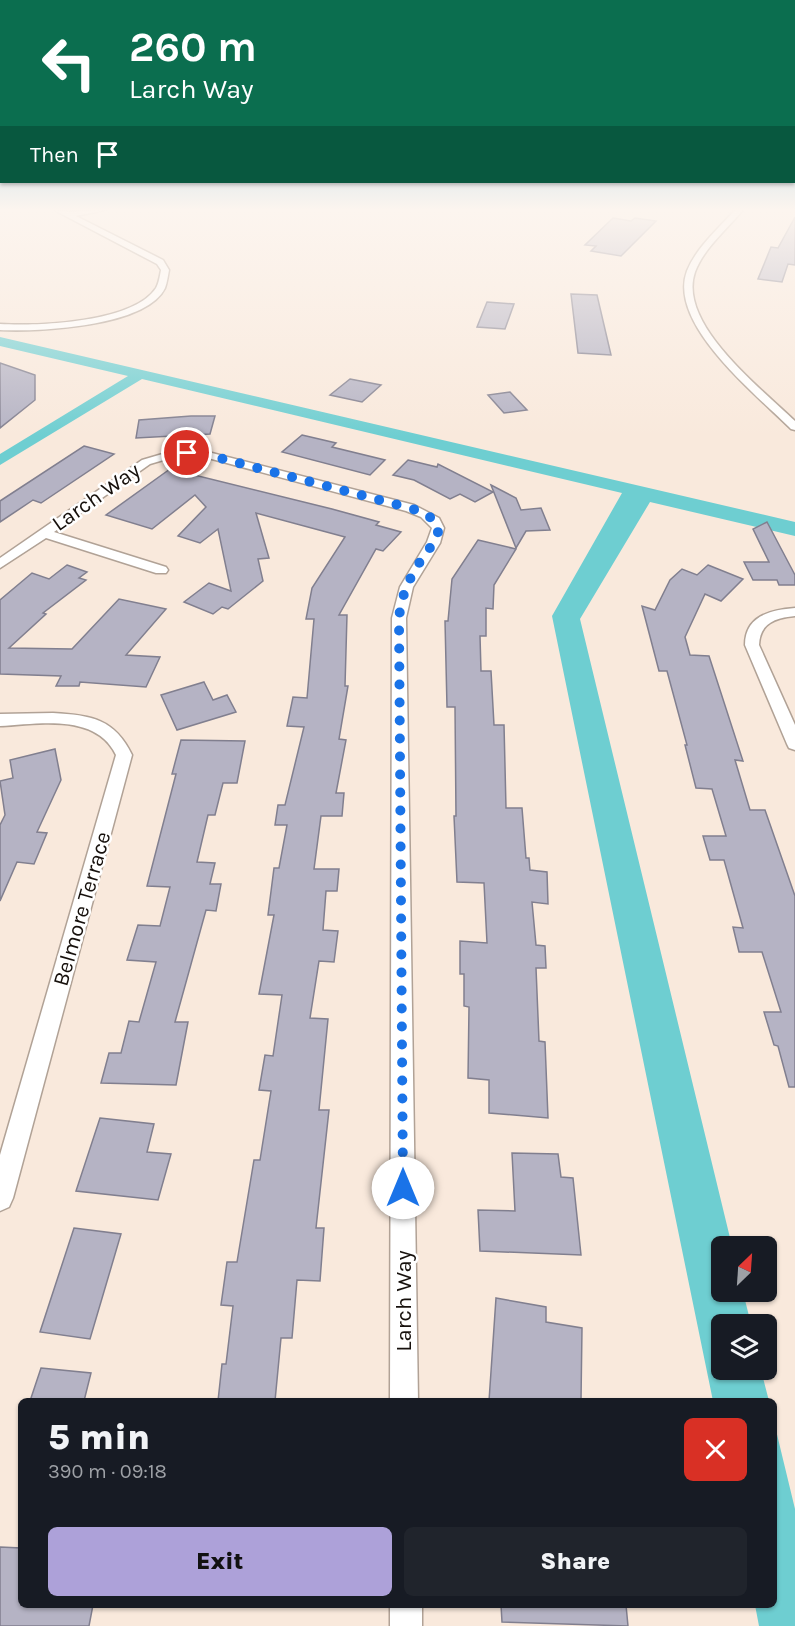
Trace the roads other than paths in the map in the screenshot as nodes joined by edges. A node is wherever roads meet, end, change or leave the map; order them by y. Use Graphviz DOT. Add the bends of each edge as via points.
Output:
graph roads {
  1 [pos="162,286"];
  2 [pos="688,286"];
  3 [pos="0,327"];
  4 [pos="795,427"];
  5 [pos="44,533"];
  6 [pos="0,564"];
  7 [pos="161,570"];
  8 [pos="795,612"];
  9 [pos="0,720"];
  10 [pos="795,744"];
  11 [pos="0,1198"];
  12 [pos="404,1398"];
  13 [pos="406,1608"];
  14 [pos="406,1626"];
  1 -- 3 [label="street" via="137,306 106,318 68,326"];
  2 -- 4 [label="street" via="688,302 710,342"];
  5 -- 6 [label="street"];
  5 -- 7 [label="street"];
  5 -- 12 [label="street, Larch Way" via="146,462 187,453 208,455 410,508 428,516 438,528 437,538 406,587 399,618"];
  8 -- 10 [label="street" via="761,621 751,637"];
  9 -- 11 [label="street, Belmore Terrace" via="94,723 116,736 124,755"];
  13 -- 14 [label="street"];
}
